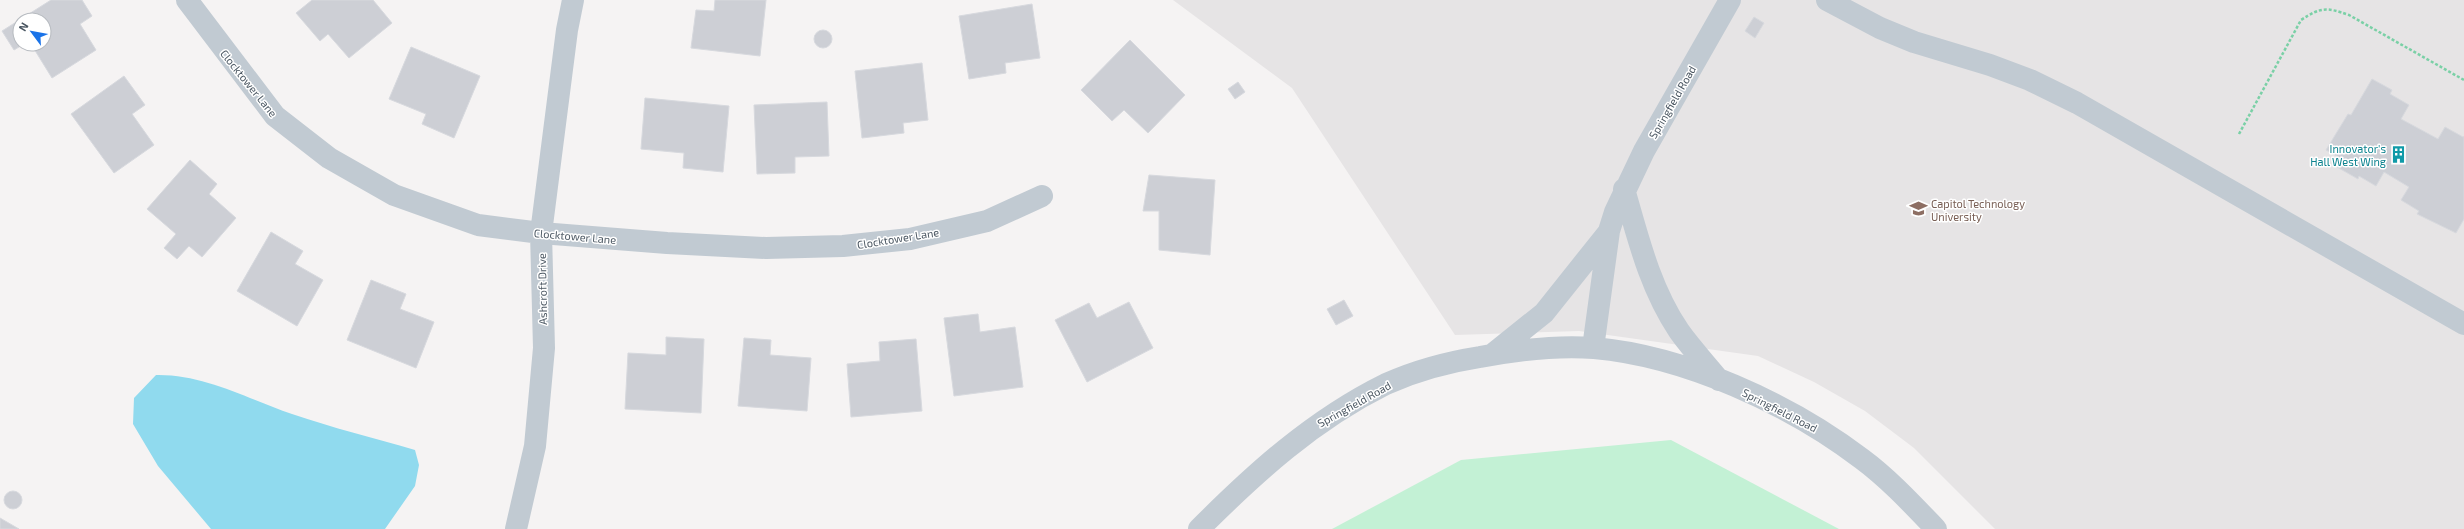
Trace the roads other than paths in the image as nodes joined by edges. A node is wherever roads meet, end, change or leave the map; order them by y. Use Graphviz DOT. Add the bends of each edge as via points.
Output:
graph roads {
  1 [pos="187,0"];
  2 [pos="573,0"];
  3 [pos="1730,0"];
  4 [pos="1827,0"];
  5 [pos="1624,189"];
  6 [pos="1042,196"];
  7 [pos="1609,231"];
  8 [pos="541,233"];
  9 [pos="2464,324"];
  10 [pos="1593,348"];
  11 [pos="1493,354"];
  12 [pos="1719,380"];
  13 [pos="516,529"];
  14 [pos="1199,529"];
  15 [pos="1936,529"];
  1 -- 8 [label="street, Clocktower Lane" via="275,116 329,158 394,195 478,225"];
  2 -- 8 [label="street, Ashcroft Drive"];
  3 -- 5 [label="street, Springfield Road"];
  4 -- 9 [label="street" via="1880,28 1914,42 2030,80 2076,103"];
  5 -- 7 [label="street, Springfield Road"];
  5 -- 12 [label="street" via="1653,281 1665,306 1680,332"];
  6 -- 8 [label="street, Clocktower Lane" via="987,221 910,238 843,246 766,248"];
  7 -- 10 [label="street, Springfield Road"];
  7 -- 11 [label="street" via="1544,313"];
  8 -- 13 [label="street, Ashcroft Drive" via="543,355 535,446"];
  10 -- 11 [label="street, Springfield Road" via="1552,348"];
  10 -- 12 [label="street, Springfield Road" via="1631,353"];
  11 -- 14 [label="street, Springfield Road" via="1421,371 1387,384 1353,402 1315,425 1277,455"];
  12 -- 15 [label="street, Springfield Road" via="1762,398 1834,438 1864,460"];
}
